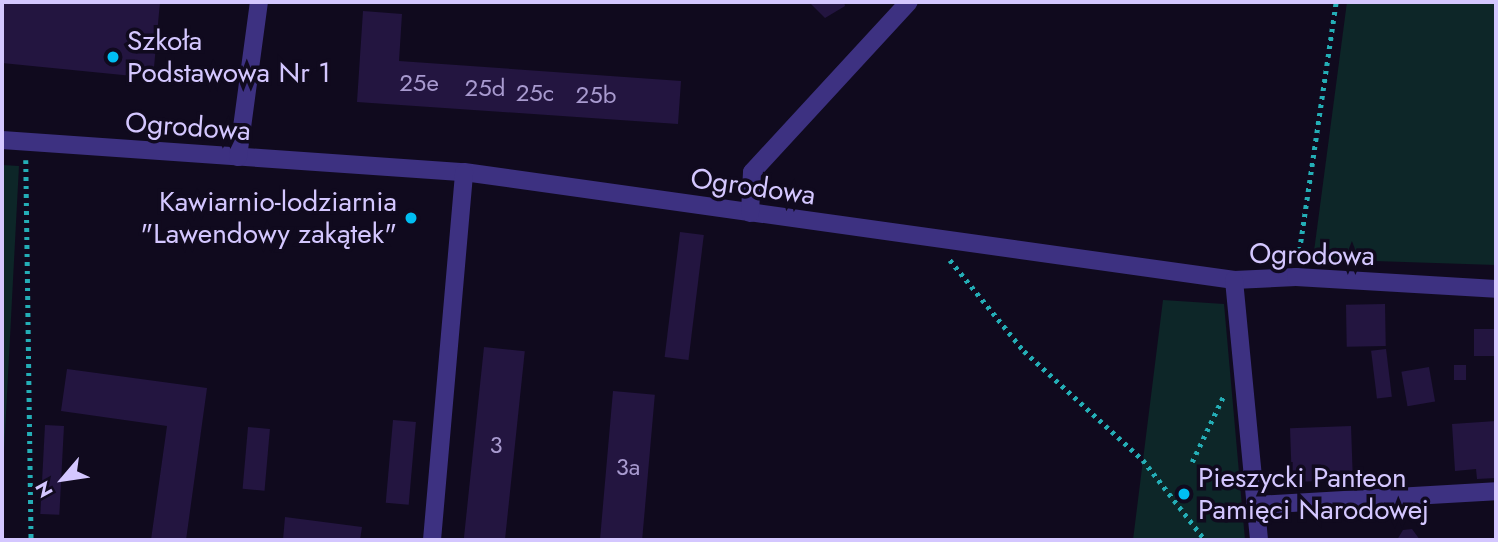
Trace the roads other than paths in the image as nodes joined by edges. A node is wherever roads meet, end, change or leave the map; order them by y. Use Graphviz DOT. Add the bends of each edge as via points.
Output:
graph roads {
  1 [pos="259,2"];
  2 [pos="909,2"];
  3 [pos="2,140"];
  4 [pos="238,157"];
  5 [pos="464,172"];
  6 [pos="750,213"];
  7 [pos="1234,280"];
  8 [pos="1496,289"];
  9 [pos="1496,491"];
  10 [pos="1256,505"];
  11 [pos="432,540"];
  12 [pos="1259,540"];
  1 -- 4 [label="street"];
  2 -- 6 [label="street" via="752,172"];
  3 -- 4 [label="street, Ogrodowa"];
  4 -- 5 [label="street, Ogrodowa"];
  5 -- 6 [label="street, Ogrodowa"];
  5 -- 11 [label="street"];
  6 -- 7 [label="street, Ogrodowa"];
  7 -- 8 [label="street, Ogrodowa" via="1296,277"];
  7 -- 10 [label="street"];
  9 -- 10 [label="street"];
  10 -- 12 [label="street"];
}
